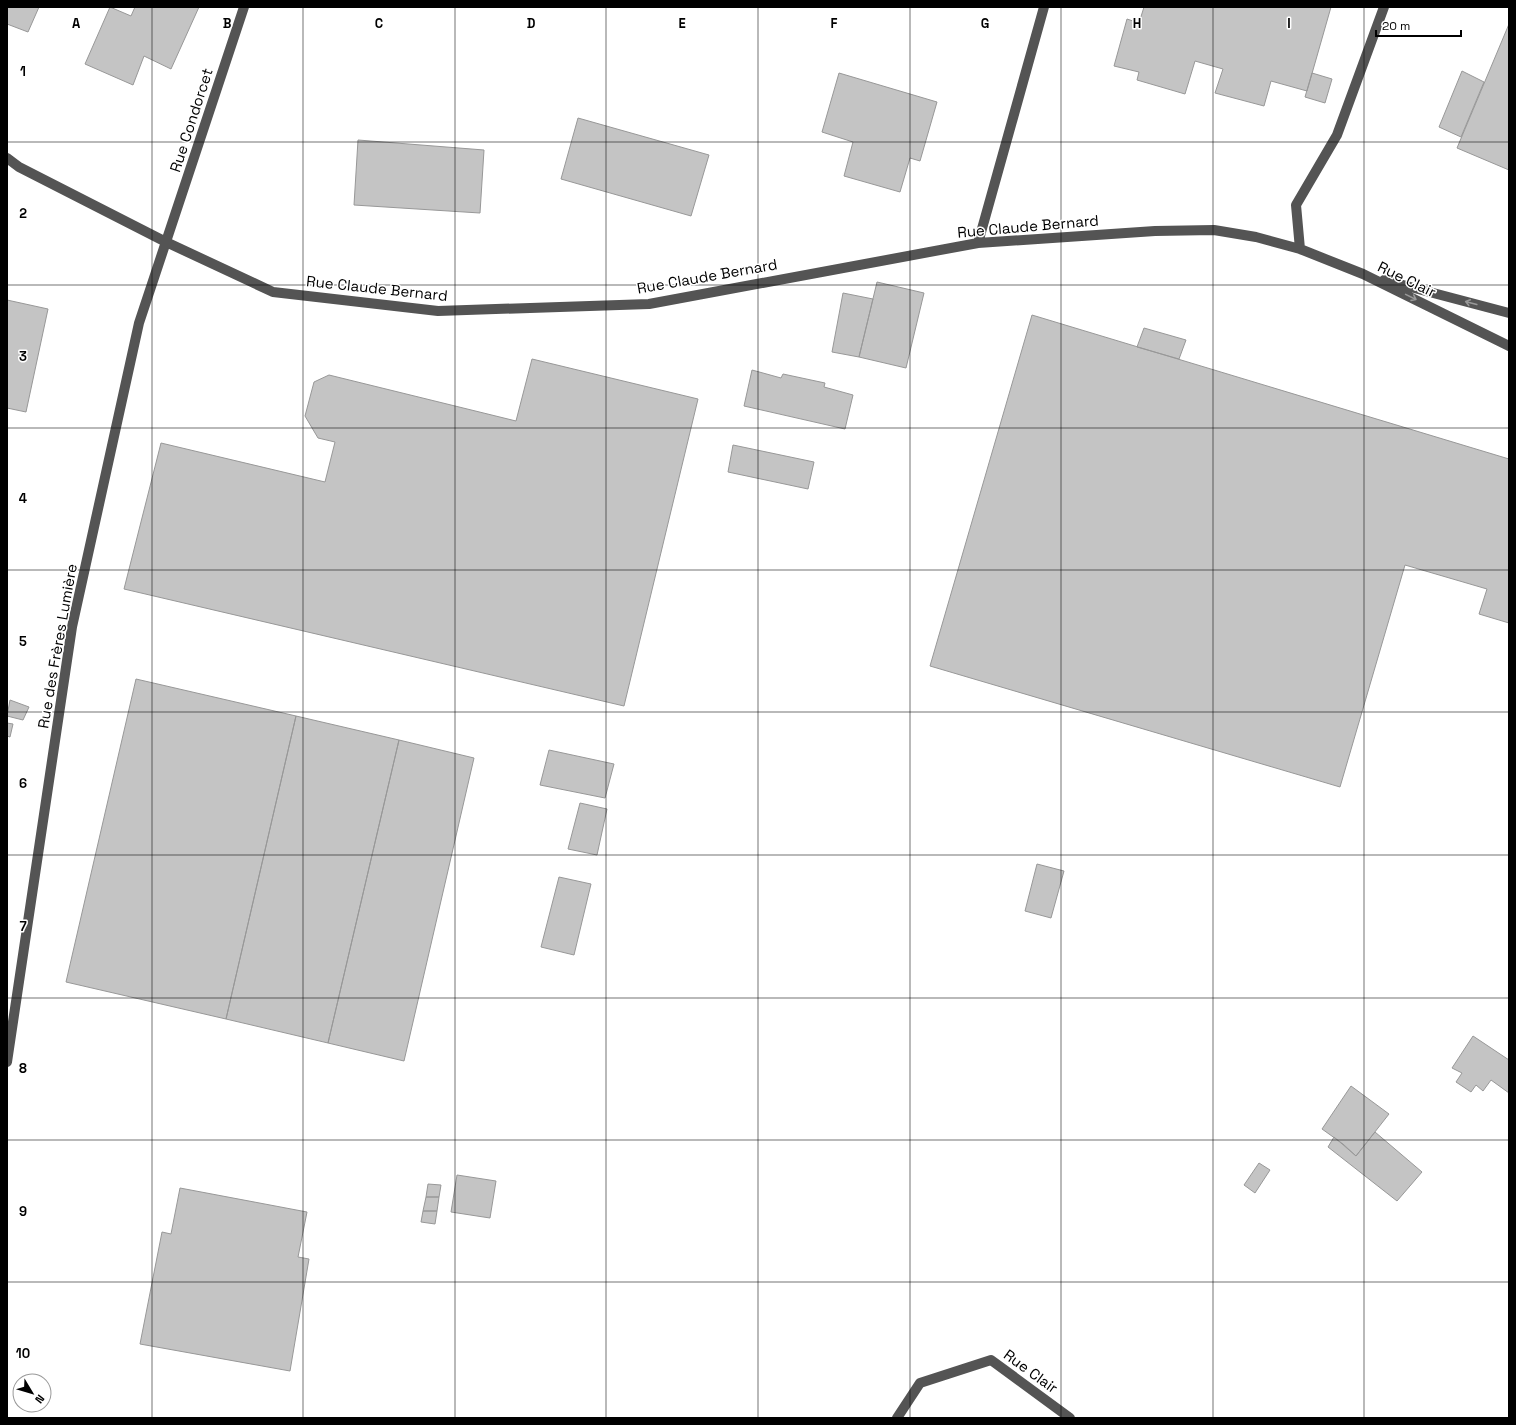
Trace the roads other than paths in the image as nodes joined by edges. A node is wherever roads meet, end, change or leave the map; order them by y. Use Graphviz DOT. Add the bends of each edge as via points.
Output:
graph roads {
  1 [pos="244,7"];
  2 [pos="1044,7"];
  3 [pos="1384,7"];
  4 [pos="7,158"];
  5 [pos="166,242"];
  6 [pos="978,243"];
  7 [pos="1300,249"];
  8 [pos="1363,274"];
  9 [pos="1509,313"];
  10 [pos="1509,346"];
  11 [pos="7,1062"];
  12 [pos="897,1418"];
  13 [pos="1070,1418"];
  1 -- 5 [label="street, Rue Condorcet"];
  2 -- 6 [label="street"];
  3 -- 7 [label="street" via="1337,135 1296,205"];
  4 -- 5 [label="street, Rue Claude Bernard" via="19,167"];
  5 -- 6 [label="street, Rue Claude Bernard" via="273,292 438,311 649,304"];
  5 -- 11 [label="street, Rue des Frères Lumière" via="139,323 72,627"];
  6 -- 7 [label="street, Rue Claude Bernard" via="1155,231 1214,230 1256,237"];
  7 -- 8 [label="street, Rue Claude Bernard"];
  9 -- 8 [label="street, Rue Clair, one-way"];
  8 -- 10 [label="street, Rue Clair, one-way"];
  12 -- 13 [label="street, Rue Clair" via="920,1384 991,1360"];
}
